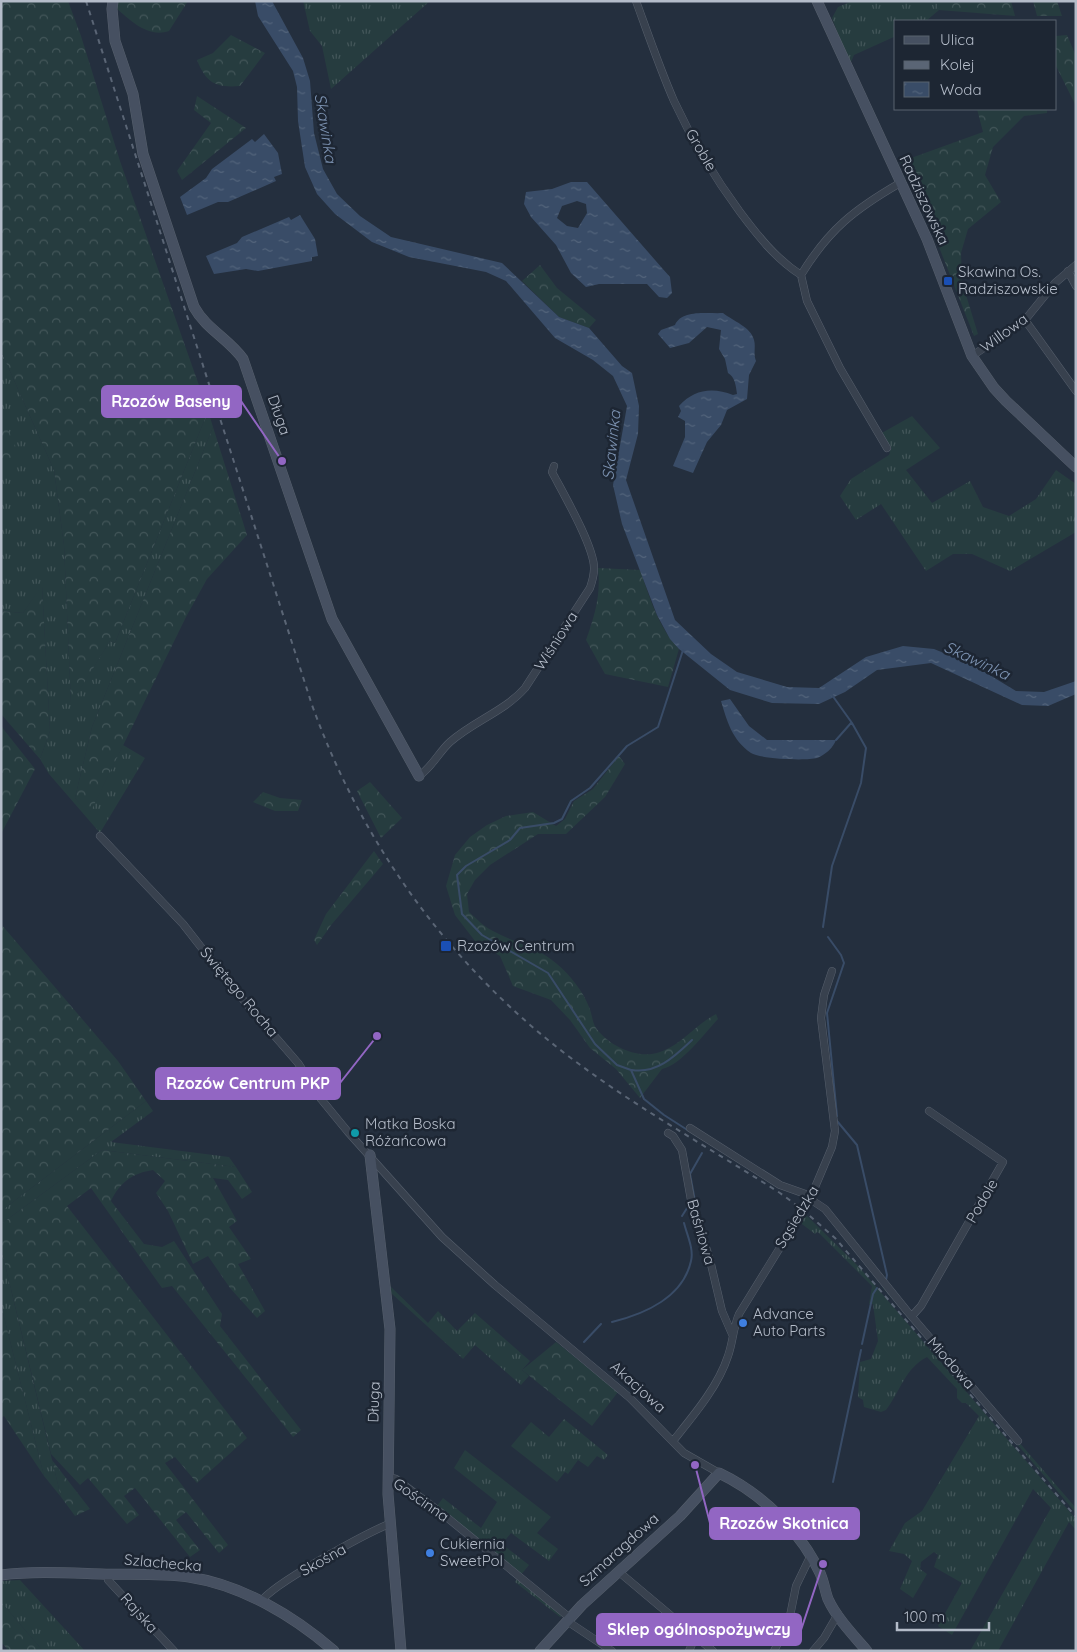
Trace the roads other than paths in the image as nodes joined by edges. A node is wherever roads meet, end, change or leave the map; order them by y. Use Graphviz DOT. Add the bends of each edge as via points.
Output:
graph roads {
  1 [pos="113,1"];
  2 [pos="636,1"];
  3 [pos="817,1"];
  4 [pos="900,184"];
  5 [pos="1076,265"];
  6 [pos="1068,272"];
  7 [pos="801,275"];
  8 [pos="1076,286"];
  9 [pos="1025,320"];
  10 [pos="972,356"];
  11 [pos="1076,392"];
  12 [pos="887,448"];
  13 [pos="554,466"];
  14 [pos="1076,467"];
  15 [pos="419,776"];
  16 [pos="100,836"];
  17 [pos="832,970"];
  18 [pos="928,1111"];
  19 [pos="690,1128"];
  20 [pos="668,1133"];
  21 [pos="370,1155"];
  22 [pos="811,1197"];
  23 [pos="912,1316"];
  24 [pos="732,1334"];
  25 [pos="673,1441"];
  26 [pos="1018,1441"];
  27 [pos="719,1473"];
  28 [pos="388,1477"];
  29 [pos="389,1524"];
  30 [pos="810,1557"];
  31 [pos="619,1572"];
  32 [pos="108,1574"];
  33 [pos="1,1575"];
  34 [pos="261,1602"];
  35 [pos="838,1614"];
  36 [pos="568,1620"];
  37 [pos="696,1635"];
  38 [pos="174,1651"];
  39 [pos="334,1651"];
  40 [pos="401,1651"];
  41 [pos="540,1651"];
  42 [pos="612,1651"];
  43 [pos="689,1651"];
  44 [pos="713,1651"];
  45 [pos="774,1651"];
  46 [pos="813,1651"];
  47 [pos="867,1651"];
  1 -- 15 [label="street, Długa" via="115,41 133,94 143,154 194,307 207,325 233,346 243,359 332,619"];
  2 -- 7 [label="street, Groble" via="674,101 722,188 762,242"];
  3 -- 4 [label="street, Radziszowska"];
  4 -- 7 [label="street" via="864,204 840,223"];
  4 -- 10 [label="street, Radziszowska" via="933,254"];
  5 -- 6 [label="street, Willowa"];
  6 -- 8 [label="street"];
  6 -- 9 [label="street, Willowa"];
  7 -- 12 [label="street" via="807,301 840,368"];
  9 -- 10 [label="street, Willowa"];
  9 -- 11 [label="street"];
  10 -- 14 [label="street, Radziszowska" via="1006,401"];
  13 -- 15 [label="street, Wiśniowa" via="552,472 572,509 594,565 590,588 517,698 449,742"];
  16 -- 21 [label="street, Świętego Rocha" via="183,924"];
  17 -- 22 [label="street, Sąsiedzka" via="821,1018 835,1131 829,1158"];
  18 -- 23 [label="street, Podole" via="1003,1162 921,1306"];
  19 -- 22 [label="street" via="780,1186"];
  20 -- 24 [label="street, Baśniowa" via="682,1150 691,1200 722,1311"];
  21 -- 25 [label="street, Akacjowa" via="460,1254 630,1398"];
  21 -- 28 [label="street, Długa" via="390,1329"];
  22 -- 23 [label="street, Miodowa" via="825,1209"];
  22 -- 24 [label="street, Sąsiedzka" via="746,1301"];
  23 -- 26 [label="street, Miodowa"];
  24 -- 25 [label="street, Sąsiedzka" via="729,1355 720,1374"];
  25 -- 27 [label="street, Akacjowa" via="684,1453"];
  27 -- 30 [label="street, Akacjowa" via="760,1497 794,1533"];
  27 -- 31 [label="street, Szmaragdowa" via="680,1516"];
  28 -- 29 [label="street, Długa"];
  28 -- 36 [label="street, Gościnna" via="396,1479 444,1515"];
  29 -- 34 [label="street, Skośna" via="284,1581 265,1594"];
  29 -- 40 [label="street, Długa"];
  30 -- 35 [label="street, Akacjowa"];
  30 -- 45 [label="street" via="796,1586 789,1622"];
  31 -- 36 [label="street, Szmaragdowa"];
  31 -- 37 [label="street"];
  32 -- 33 [label="street, Szlachecka"];
  32 -- 34 [label="street, Szlachecka" via="188,1577"];
  32 -- 38 [label="street, Rajska" via="108,1580"];
  34 -- 39 [label="street, Szlachecka"];
  35 -- 46 [label="street"];
  35 -- 47 [label="street, Akacjowa"];
  36 -- 41 [label="street, Szmaragdowa"];
  36 -- 42 [label="street, Gościnna"];
  37 -- 43 [label="street"];
  37 -- 44 [label="street"];
}
